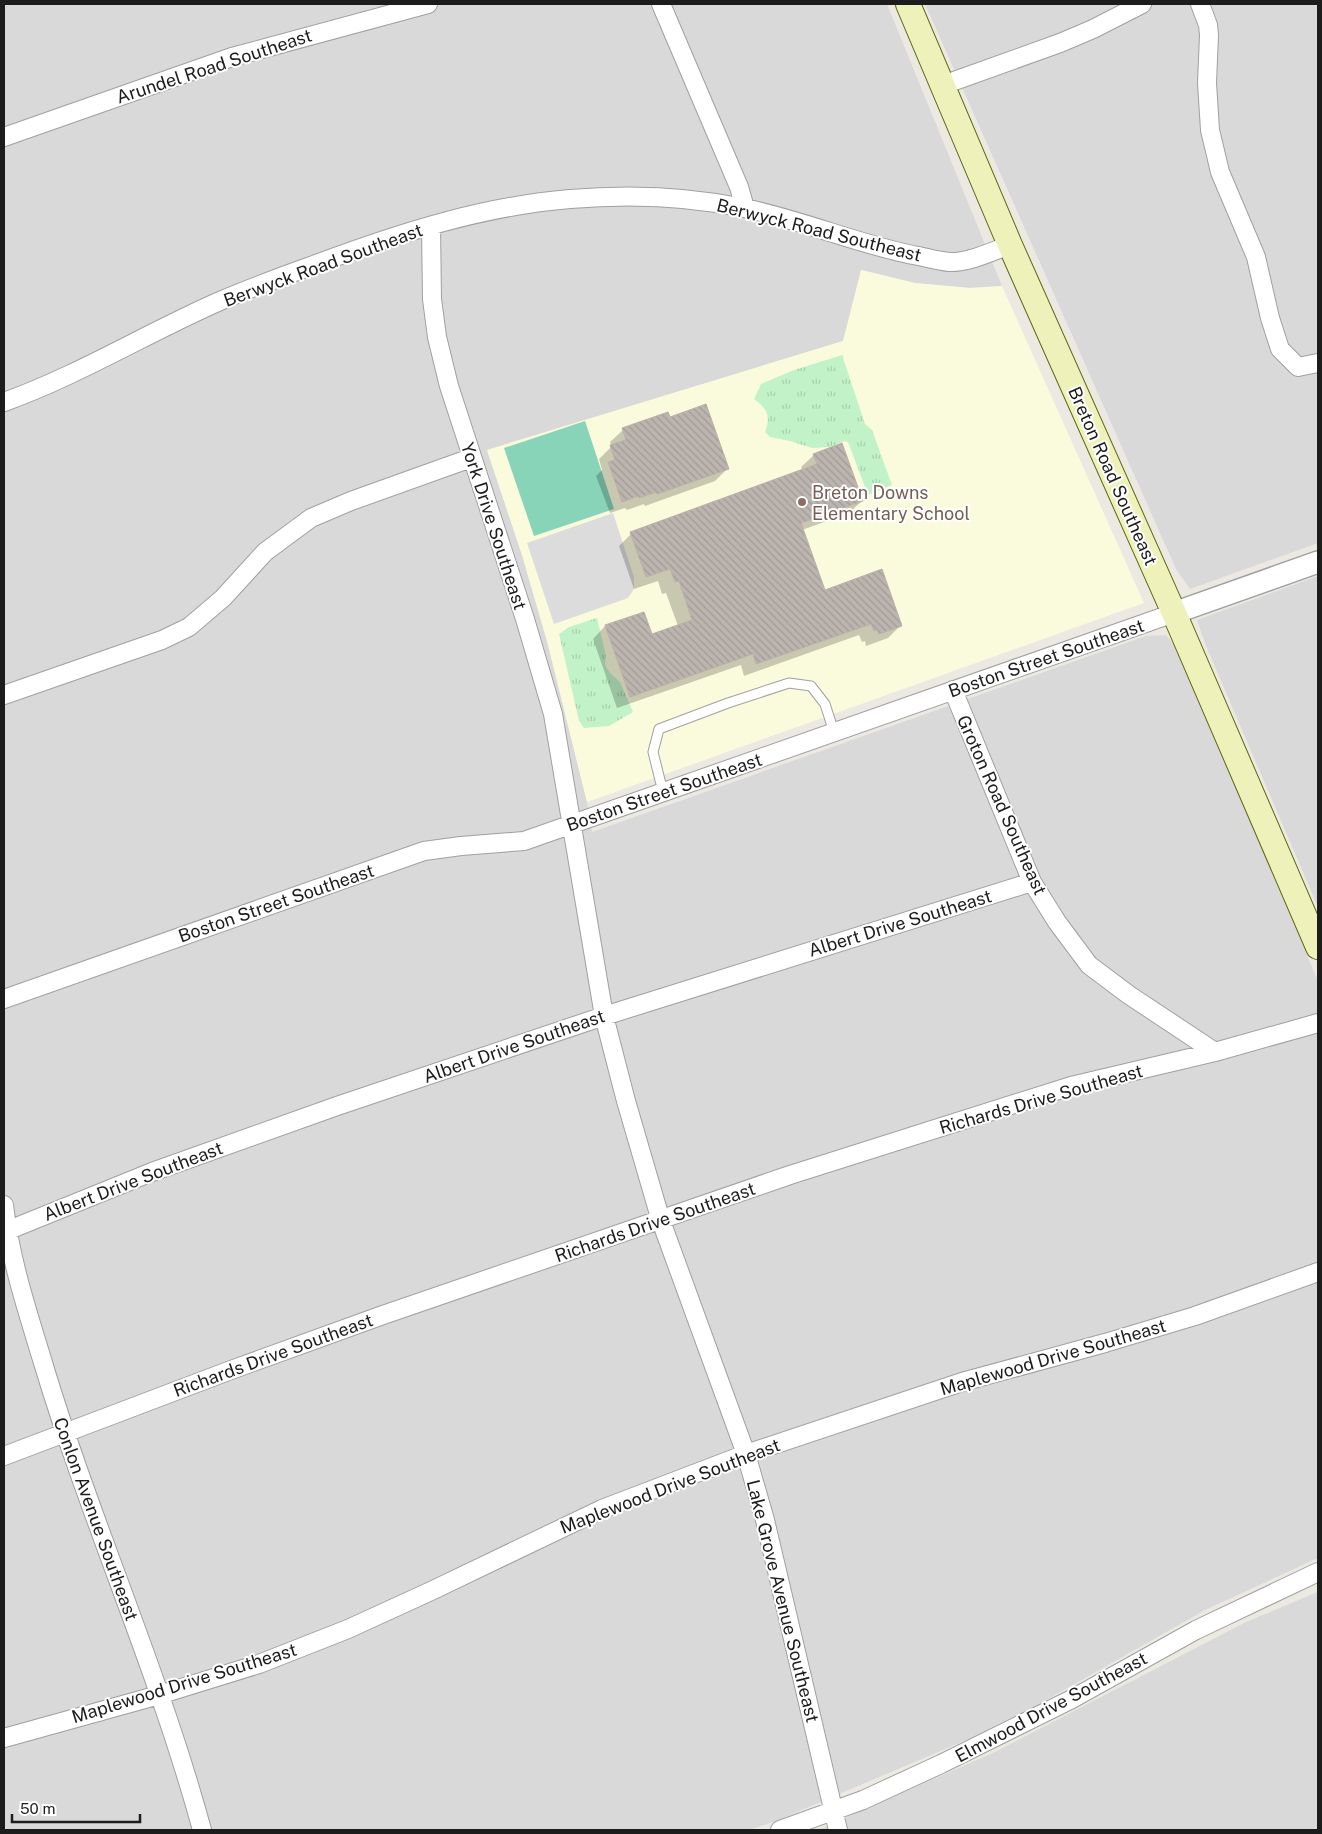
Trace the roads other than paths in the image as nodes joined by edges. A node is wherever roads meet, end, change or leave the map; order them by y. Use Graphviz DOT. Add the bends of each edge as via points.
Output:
graph roads {
  1 [pos="428,4"];
  2 [pos="661,4"];
  3 [pos="908,4"];
  4 [pos="1142,4"];
  5 [pos="1200,4"];
  6 [pos="943,84"];
  7 [pos="4,137"];
  8 [pos="745,208"];
  9 [pos="431,226"];
  10 [pos="1010,245"];
  11 [pos="1318,363"];
  12 [pos="4,402"];
  13 [pos="471,458"];
  14 [pos="1318,562"];
  15 [pos="1174,613"];
  16 [pos="953,690"];
  17 [pos="4,695"];
  18 [pos="834,732"];
  19 [pos="663,792"];
  20 [pos="572,825"];
  21 [pos="1032,882"];
  22 [pos="1318,947"];
  23 [pos="4,999"];
  24 [pos="604,1016"];
  25 [pos="1318,1023"];
  26 [pos="1215,1052"];
  27 [pos="4,1205"];
  28 [pos="661,1221"];
  29 [pos="5,1231"];
  30 [pos="1318,1272"];
  31 [pos="64,1434"];
  32 [pos="746,1454"];
  33 [pos="4,1456"];
  34 [pos="1318,1572"];
  35 [pos="159,1695"];
  36 [pos="4,1738"];
  37 [pos="833,1810"];
  38 [pos="202,1830"];
  39 [pos="780,1830"];
  40 [pos="838,1830"];
  1 -- 7 [label="street, Arundel Road Southeast" via="232,57"];
  2 -- 8 [label="street" via="740,187"];
  3 -- 6 [label="main road, Breton Road Southeast"];
  4 -- 6 [label="street" via="1060,43"];
  5 -- 11 [label="street" via="1208,25 1210,130 1220,172 1256,257 1280,350 1298,367"];
  6 -- 10 [label="main road, Breton Road Southeast"];
  8 -- 9 [label="street, Berwyck Road Southeast" via="696,200 632,196 570,199 510,206"];
  8 -- 10 [label="street, Berwyck Road Southeast" via="902,253 951,262"];
  9 -- 12 [label="street, Berwyck Road Southeast" via="366,246 220,301 117,352"];
  9 -- 13 [label="street, York Drive Southeast" via="432,299 437,337"];
  10 -- 15 [label="main road, Breton Road Southeast"];
  13 -- 17 [label="street" via="311,518 265,552 223,598 189,627 162,640"];
  13 -- 20 [label="street, York Drive Southeast" via="525,619 552,714"];
  14 -- 15 [label="street, Boston Street Southeast"];
  15 -- 16 [label="street, Boston Street Southeast"];
  15 -- 22 [label="main road, Breton Road Southeast"];
  16 -- 18 [label="street, Boston Street Southeast"];
  16 -- 21 [label="street, Groton Road Southeast"];
  18 -- 19 [label="street, Boston Street Southeast"];
  18 -- 19 [label="lane" via="825,704 811,686 789,683 728,703 659,728 653,752"];
  19 -- 20 [label="street, Boston Street Southeast"];
  20 -- 23 [label="street, Boston Street Southeast" via="524,841 424,851"];
  20 -- 24 [label="street, Lake Grove Avenue Southeast"];
  21 -- 24 [label="street, Albert Drive Southeast"];
  21 -- 26 [label="street, Groton Road Southeast" via="1056,922 1089,965"];
  24 -- 28 [label="street, Lake Grove Avenue Southeast"];
  24 -- 29 [label="street, Albert Drive Southeast" via="198,1155"];
  25 -- 26 [label="street, Richards Drive Southeast"];
  26 -- 28 [label="street, Richards Drive Southeast" via="1071,1086 790,1175"];
  27 -- 29 [label="street, Conlon Avenue Southeast"];
  28 -- 31 [label="street, Richards Drive Southeast" via="383,1315"];
  28 -- 32 [label="street, Lake Grove Avenue Southeast"];
  29 -- 31 [label="street, Conlon Avenue Southeast"];
  30 -- 32 [label="street, Maplewood Drive Southeast" via="1195,1316 962,1382"];
  31 -- 33 [label="street, Richards Drive Southeast"];
  31 -- 35 [label="street, Conlon Avenue Southeast"];
  32 -- 35 [label="street, Maplewood Drive Southeast" via="602,1508 348,1629 259,1664"];
  32 -- 37 [label="street, Lake Grove Avenue Southeast" via="765,1520"];
  34 -- 37 [label="street, Elmwood Drive Southeast" via="1196,1630 1072,1699 941,1764"];
  35 -- 36 [label="street, Maplewood Drive Southeast"];
  35 -- 38 [label="street, Conlon Avenue Southeast"];
  37 -- 39 [label="street, Elmwood Drive Southeast"];
  37 -- 40 [label="street, Lake Grove Avenue Southeast"];
}
